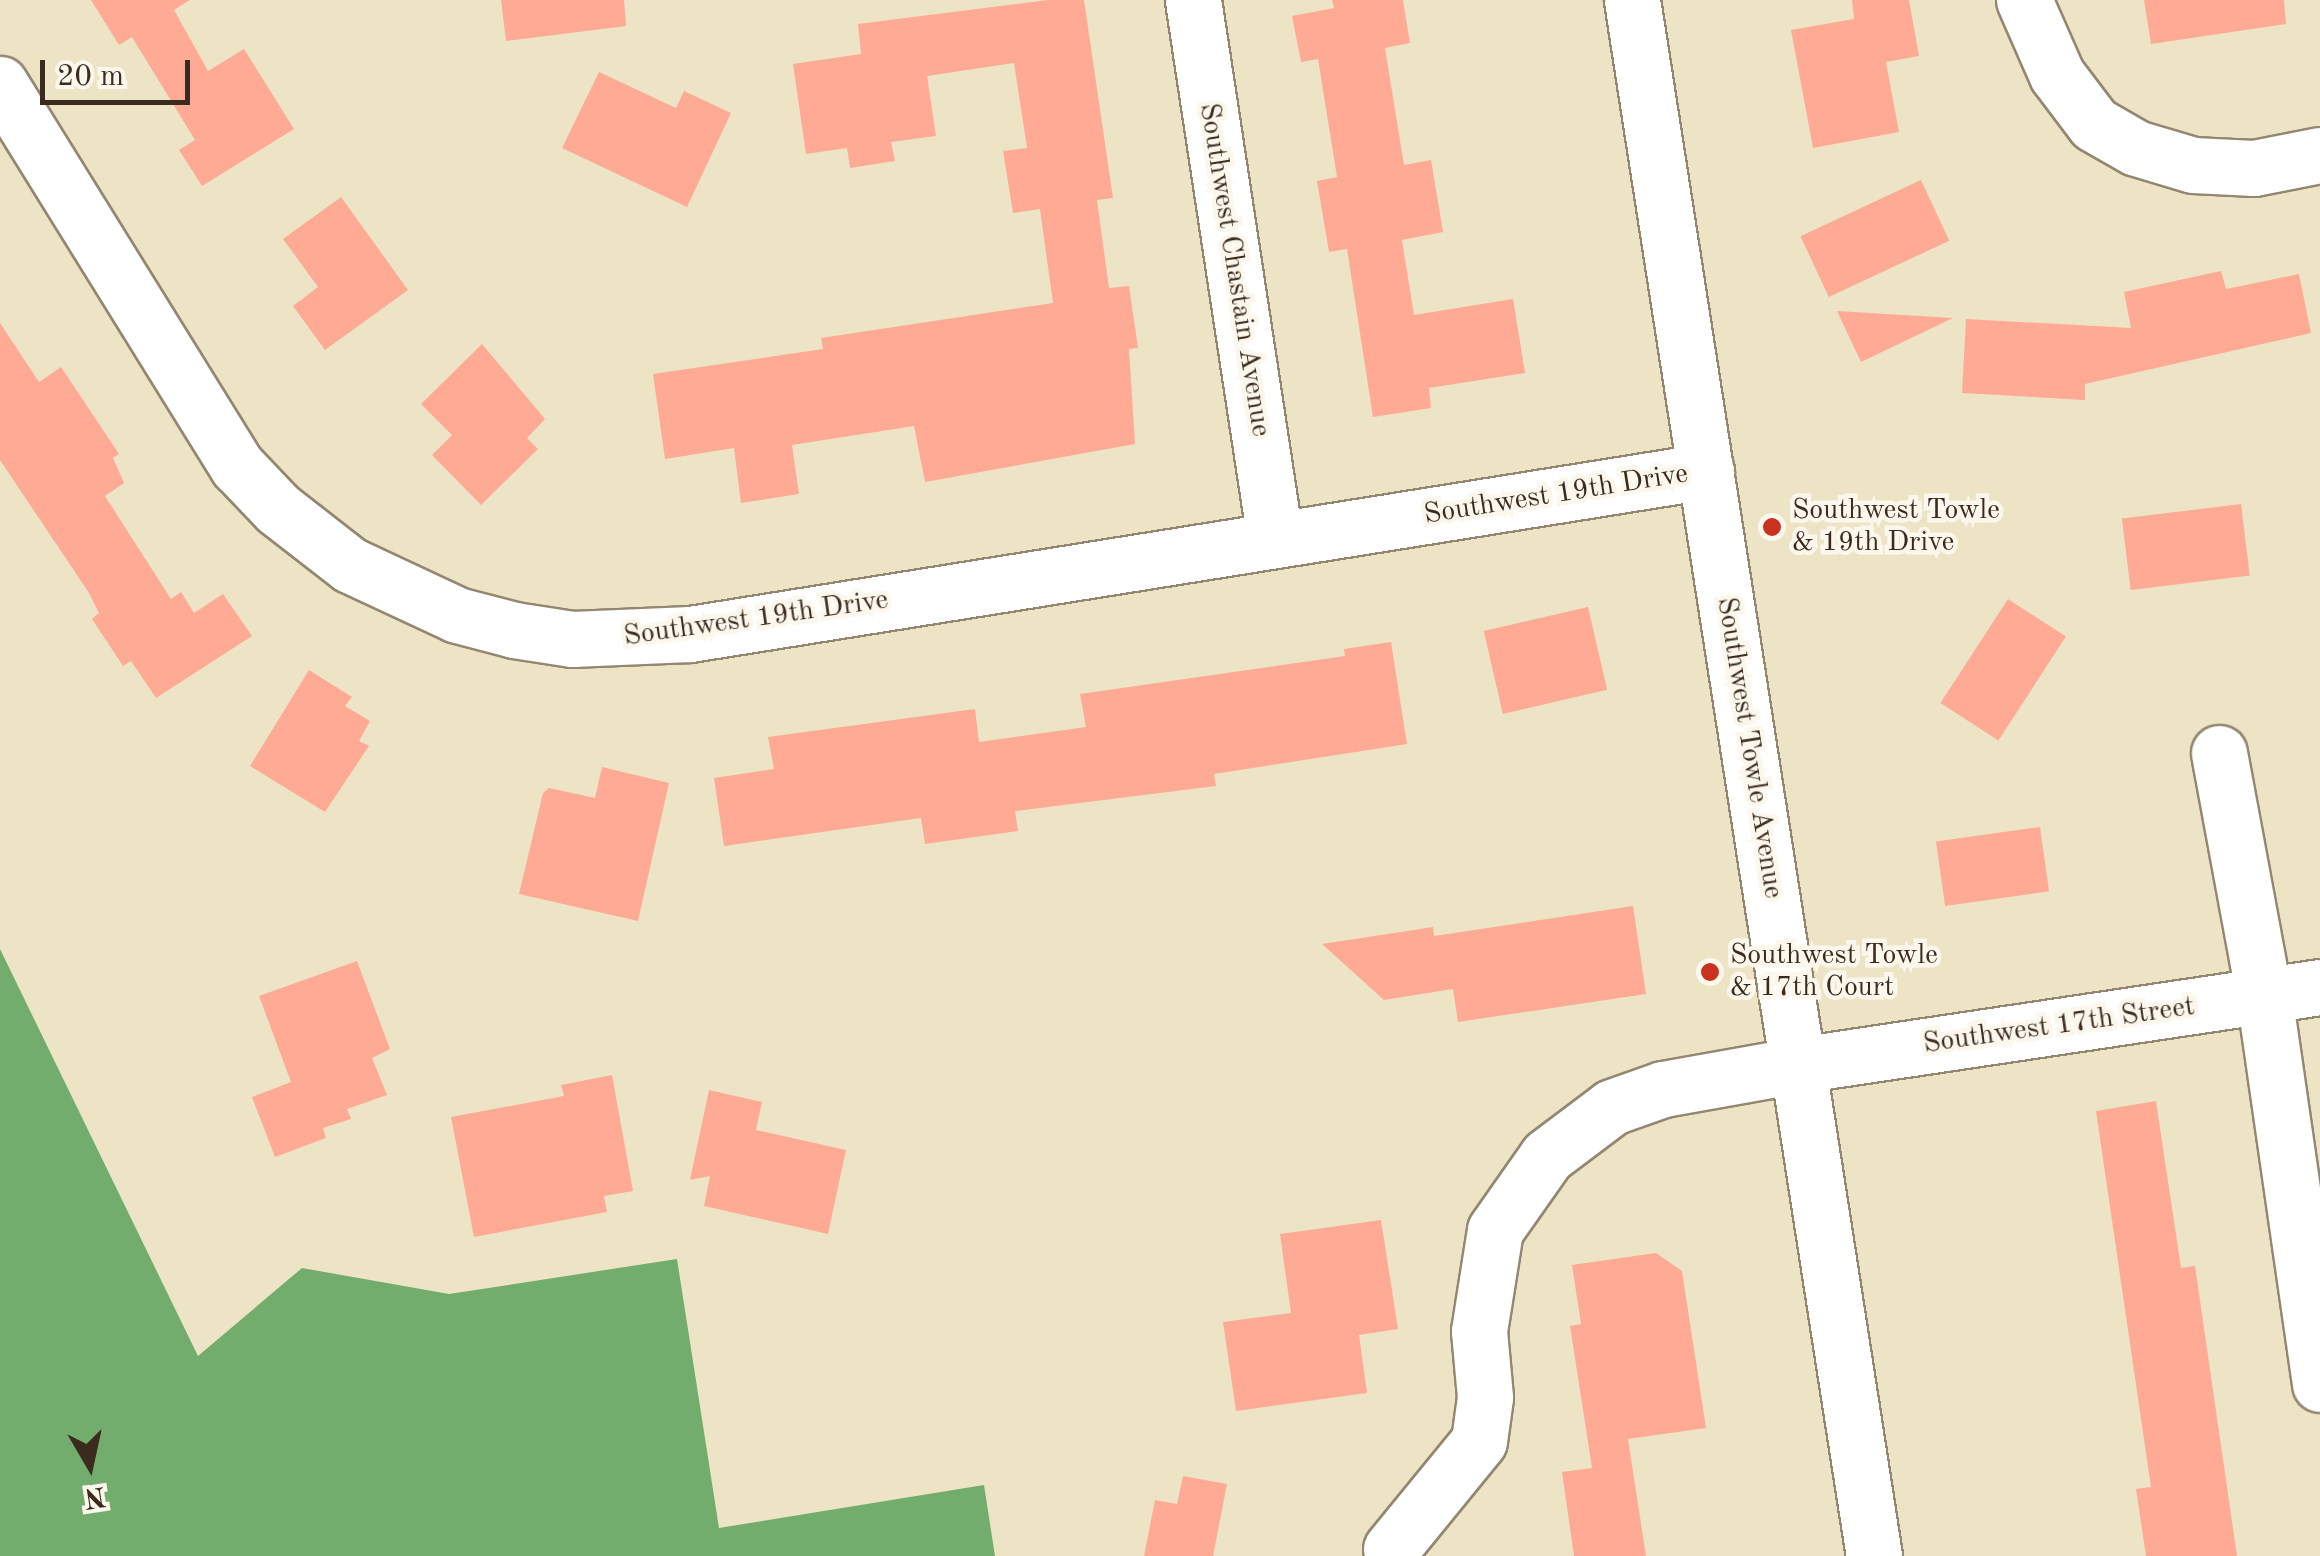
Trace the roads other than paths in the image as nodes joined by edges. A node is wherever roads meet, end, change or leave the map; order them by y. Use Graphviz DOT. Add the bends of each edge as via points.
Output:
graph roads {
  1 [pos="1193,0"];
  2 [pos="1632,0"];
  3 [pos="2024,0"];
  4 [pos="0,84"];
  5 [pos="2320,154"];
  6 [pos="1706,471"];
  7 [pos="1275,539"];
  8 [pos="2220,753"];
  9 [pos="2320,987"];
  10 [pos="2264,995"];
  11 [pos="1798,1065"];
  12 [pos="2319,1368"];
  13 [pos="1391,1549"];
  14 [pos="1874,1556"];
  1 -- 7 [label="street, Southwest Chastain Avenue"];
  2 -- 6 [label="street, Southwest Towle Avenue"];
  3 -- 5 [label="street" via="2057,75 2094,124 2136,148 2193,166 2254,168"];
  4 -- 7 [label="street, Southwest 19th Drive" via="237,466 278,509 350,565 457,615 532,633 632,640"];
  6 -- 7 [label="street, Southwest 19th Drive"];
  6 -- 11 [label="street, Southwest Towle Avenue"];
  8 -- 10 [label="street"];
  9 -- 10 [label="street, Southwest 17th Street"];
  10 -- 11 [label="street, Southwest 17th Street"];
  10 -- 12 [label="street"];
  11 -- 13 [label="street, Southwest 17th Street" via="1663,1090 1612,1107 1572,1133 1522,1185 1496,1230 1482,1284 1479,1441"];
  11 -- 14 [label="street, Southwest Towle Avenue"];
}
